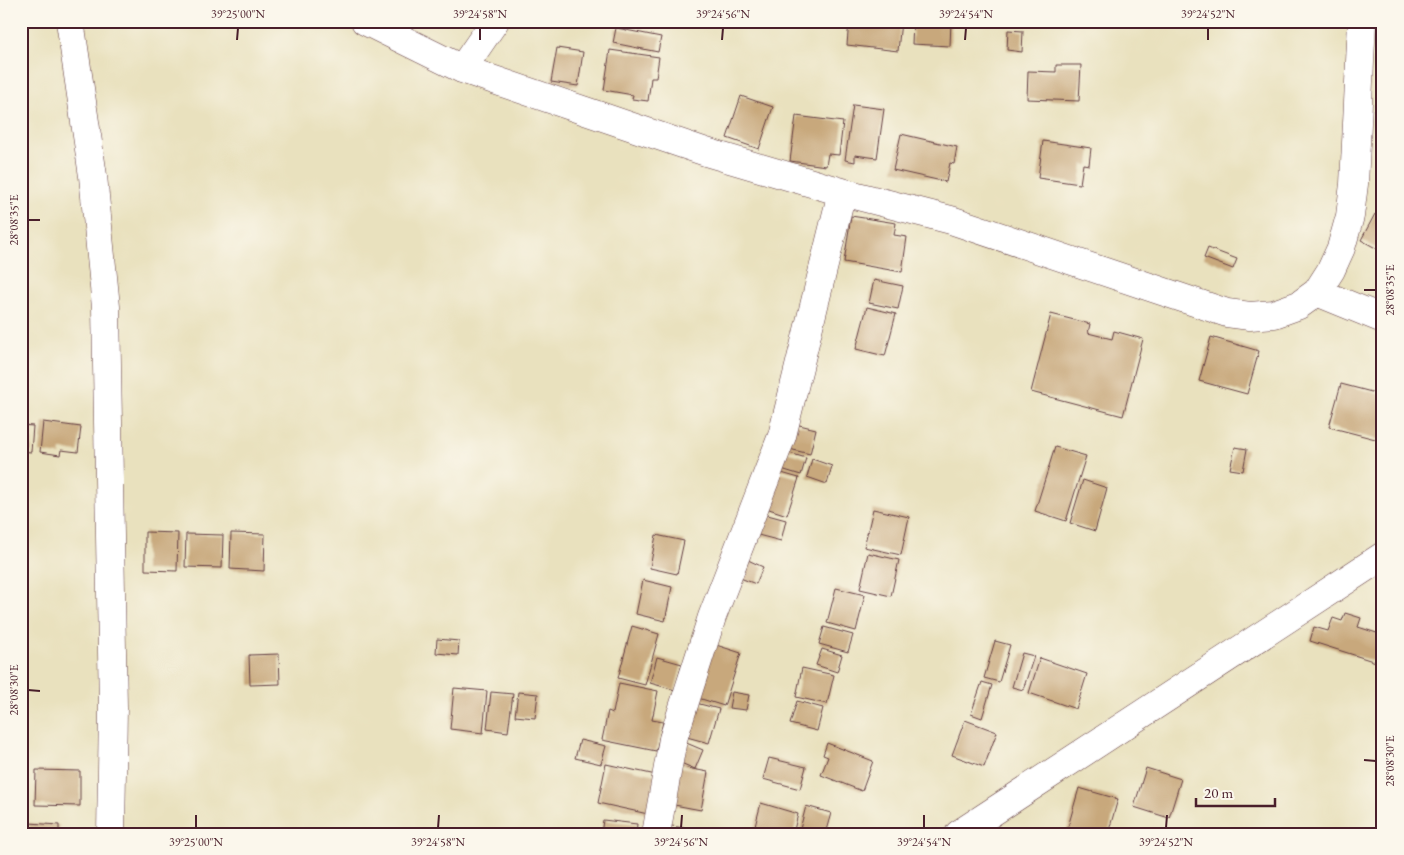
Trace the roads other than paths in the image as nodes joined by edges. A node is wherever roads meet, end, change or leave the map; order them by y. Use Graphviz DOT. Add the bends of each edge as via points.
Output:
graph roads {
  1 [pos="70,21"];
  2 [pos="365,21"];
  3 [pos="495,21"];
  4 [pos="1362,21"];
  5 [pos="462,69"];
  6 [pos="842,192"];
  7 [pos="1317,292"];
  8 [pos="1383,319"];
  9 [pos="1383,556"];
  10 [pos="111,834"];
  11 [pos="656,834"];
  12 [pos="959,834"];
  1 -- 10 [label="street" via="93,176 106,307 114,708"];
  2 -- 5 [label="street"];
  3 -- 5 [label="street"];
  4 -- 7 [label="street" via="1350,216 1342,248"];
  5 -- 6 [label="street" via="706,152"];
  6 -- 7 [label="street" via="951,220 1227,313 1250,316 1274,314 1299,305"];
  6 -- 11 [label="street" via="782,436 712,617 673,739"];
  7 -- 8 [label="street"];
  9 -- 12 [label="street"];
}
